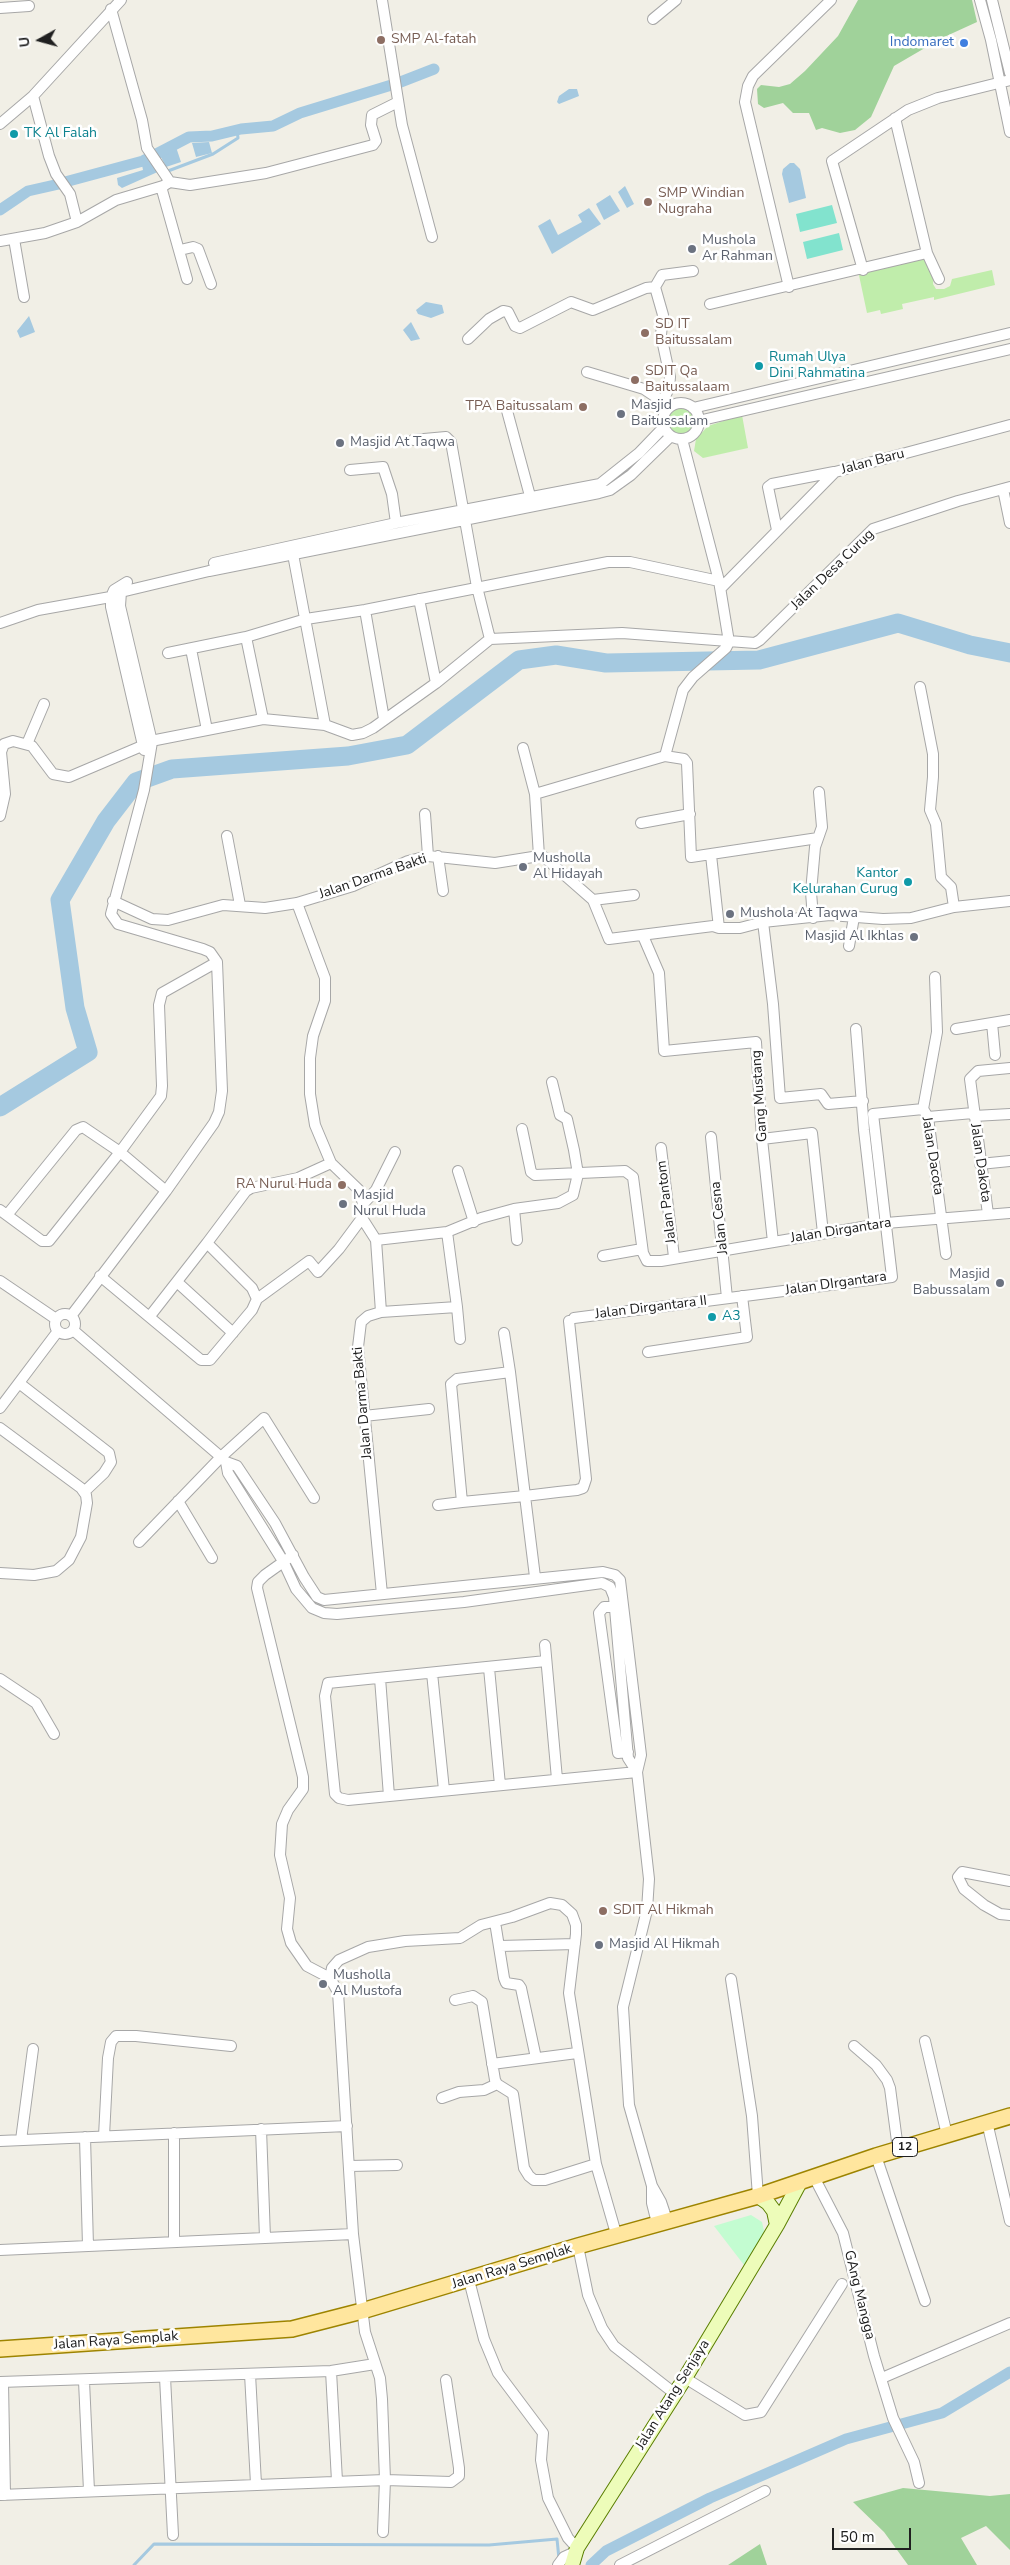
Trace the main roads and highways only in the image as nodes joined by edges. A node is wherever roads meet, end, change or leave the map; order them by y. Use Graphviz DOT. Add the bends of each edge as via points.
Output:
graph roads {
  1 [pos="1010,2116"];
  2 [pos="807,2179"];
  3 [pos="758,2196"];
  4 [pos="777,2225"];
  5 [pos="0,2349"];
  6 [pos="568,2558"];
  1 -- 2 [label="main road, Jalan Raya Semplak / 12"];
  2 -- 3 [label="main road, Jalan Raya Semplak"];
  2 -- 4 [label="main road, Jalan Atang Senjaya"];
  3 -- 4 [label="main road" via="774,2211"];
  3 -- 5 [label="main road, Jalan Raya Semplak" via="362,2311 292,2328"];
  4 -- 6 [label="main road, Jalan Atang Senjaya" via="685,2378"];
}
